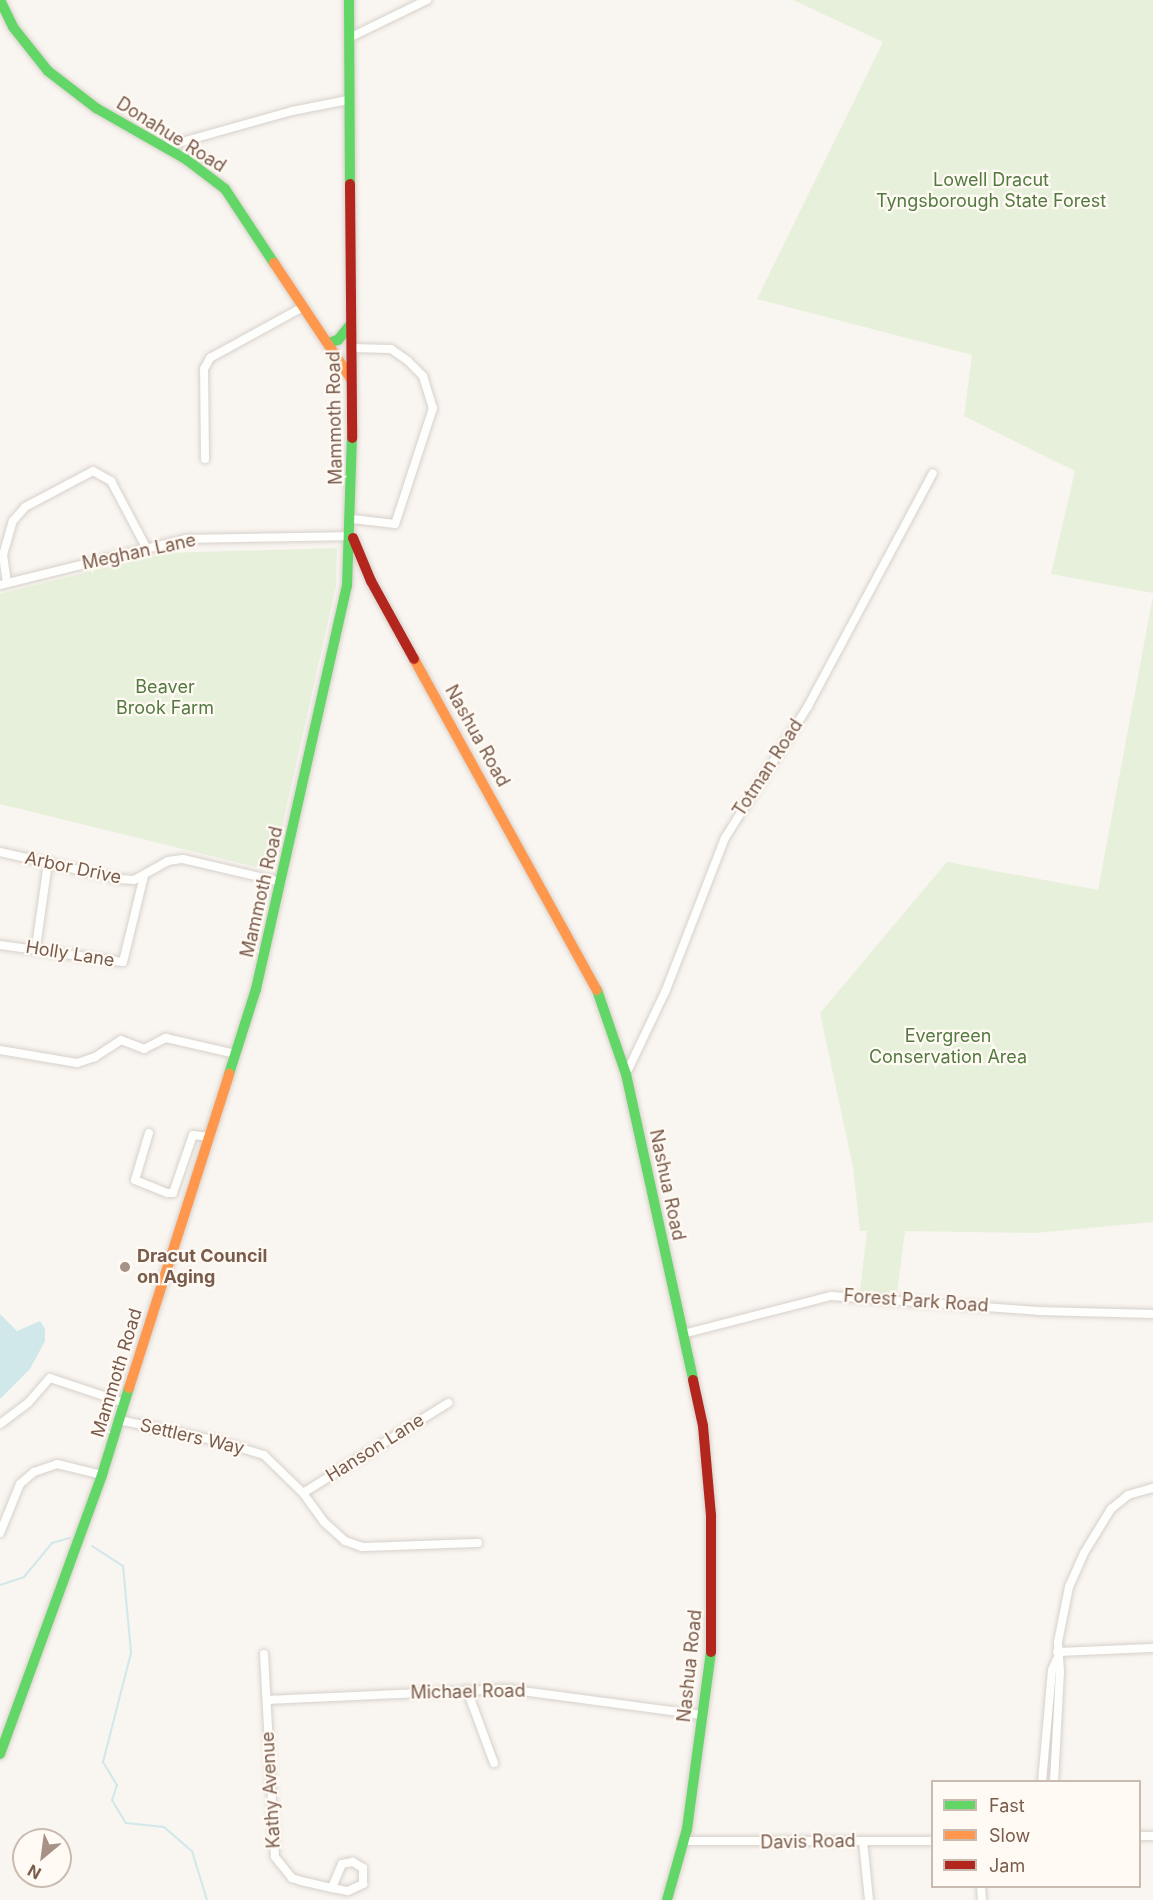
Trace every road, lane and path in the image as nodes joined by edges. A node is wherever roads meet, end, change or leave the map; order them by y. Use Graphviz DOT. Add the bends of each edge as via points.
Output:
graph roads {
  1 [pos="0,0"];
  2 [pos="349,0"];
  3 [pos="427,0"];
  4 [pos="349,38"];
  5 [pos="348,100"];
  6 [pos="163,147"];
  7 [pos="303,307"];
  8 [pos="351,325"];
  9 [pos="328,343"];
  10 [pos="351,348"];
  11 [pos="351,379"];
  12 [pos="205,459"];
  13 [pos="933,473"];
  14 [pos="352,519"];
  15 [pos="352,536"];
  16 [pos="146,547"];
  17 [pos="3,584"];
  18 [pos="0,852"];
  19 [pos="48,862"];
  20 [pos="144,876"];
  21 [pos="281,882"];
  22 [pos="0,945"];
  23 [pos="36,947"];
  24 [pos="0,1050"];
  25 [pos="236,1054"];
  26 [pos="626,1074"];
  27 [pos="149,1133"];
  28 [pos="210,1137"];
  29 [pos="1153,1314"];
  30 [pos="683,1334"];
  31 [pos="125,1403"];
  32 [pos="448,1403"];
  33 [pos="119,1420"];
  34 [pos="0,1424"];
  35 [pos="102,1475"];
  36 [pos="1153,1488"];
  37 [pos="303,1493"];
  38 [pos="0,1533"];
  39 [pos="478,1543"];
  40 [pos="1153,1648"];
  41 [pos="264,1654"];
  42 [pos="1057,1655"];
  43 [pos="467,1690"];
  44 [pos="267,1700"];
  45 [pos="703,1715"];
  46 [pos="0,1754"];
  47 [pos="494,1763"];
  48 [pos="1042,1780"];
  49 [pos="1054,1780"];
  50 [pos="683,1841"];
  51 [pos="863,1841"];
  52 [pos="931,1841"];
  53 [pos="332,1888"];
  54 [pos="667,1900"];
  55 [pos="869,1900"];
  1 -- 6 [label="main road, Donahue Road" via="14,27 48,71 96,108"];
  2 -- 4 [label="main road, Mammoth Road"];
  3 -- 4 [label="street"];
  4 -- 5 [label="main road, Mammoth Road"];
  5 -- 6 [label="street"];
  5 -- 8 [label="main road, Mammoth Road"];
  6 -- 7 [label="main road, Donahue Road" via="206,172 225,189"];
  7 -- 9 [label="main road, Donahue Road"];
  7 -- 12 [label="street" via="210,358 204,369"];
  8 -- 9 [label="main road" via="338,340"];
  8 -- 10 [label="main road, Mammoth Road"];
  9 -- 11 [label="main road, Donahue Road"];
  10 -- 11 [label="main road, Mammoth Road"];
  10 -- 14 [label="street" via="391,350 408,361 423,376 433,408 394,524"];
  11 -- 14 [label="main road, Mammoth Road"];
  13 -- 26 [label="street, Totman Road" via="808,706 725,838 666,990"];
  14 -- 15 [label="main road, Mammoth Road"];
  15 -- 16 [label="street, Meghan Lane" via="186,539"];
  15 -- 21 [label="main road, Mammoth Road" via="347,586"];
  15 -- 26 [label="main road, Nashua Road" via="371,580 581,959 602,1001"];
  16 -- 17 [label="street, Meghan Lane"];
  16 -- 17 [label="street" via="111,481 93,471 25,507 13,521 3,555"];
  18 -- 19 [label="street, Arbor Drive"];
  19 -- 20 [label="street, Arbor Drive" via="119,879"];
  19 -- 23 [label="street"];
  20 -- 21 [label="street, Arbor Drive" via="168,861 183,859"];
  20 -- 23 [label="street, Holly Lane" via="123,962"];
  21 -- 25 [label="main road, Mammoth Road"];
  22 -- 23 [label="street, Holly Lane"];
  24 -- 25 [label="street" via="77,1063 95,1057 121,1040 144,1049 166,1038"];
  25 -- 28 [label="main road, Mammoth Road"];
  26 -- 30 [label="main road, Nashua Road"];
  27 -- 28 [label="street" via="135,1180 168,1193 172,1193 193,1135"];
  28 -- 31 [label="main road, Mammoth Road"];
  29 -- 30 [label="street, Forest Park Road" via="1071,1313 831,1296"];
  30 -- 45 [label="main road, Nashua Road" via="706,1445 711,1515 713,1634"];
  31 -- 33 [label="main road, Mammoth Road"];
  31 -- 34 [label="street" via="50,1378 28,1403"];
  32 -- 37 [label="street, Hanson Lane"];
  33 -- 35 [label="main road, Mammoth Road"];
  33 -- 37 [label="street, Settlers Way" via="264,1455"];
  35 -- 38 [label="street" via="57,1464 34,1472 20,1484"];
  35 -- 46 [label="main road, Mammoth Road"];
  36 -- 42 [label="street" via="1132,1493 1118,1502 1084,1553 1066,1596"];
  37 -- 39 [label="street, Settlers Way" via="324,1522 345,1541 362,1546"];
  40 -- 42 [label="street"];
  41 -- 44 [label="street, Kathy Avenue"];
  42 -- 48 [label="street" via="1052,1670"];
  42 -- 49 [label="street" via="1060,1672"];
  43 -- 44 [label="street, Michael Road"];
  43 -- 45 [label="street, Michael Road" via="517,1689"];
  43 -- 47 [label="street"];
  44 -- 53 [label="street, Kathy Avenue" via="276,1860 292,1878"];
  45 -- 50 [label="main road, Nashua Road"];
  50 -- 51 [label="street, Davis Road"];
  50 -- 54 [label="main road, Nashua Road"];
  51 -- 52 [label="street, Davis Road"];
  51 -- 55 [label="street"];
  53 -- 53 [label="street, Kathy Avenue" via="351,1892 359,1889 365,1879 363,1868 353,1862 342,1864"];
}
